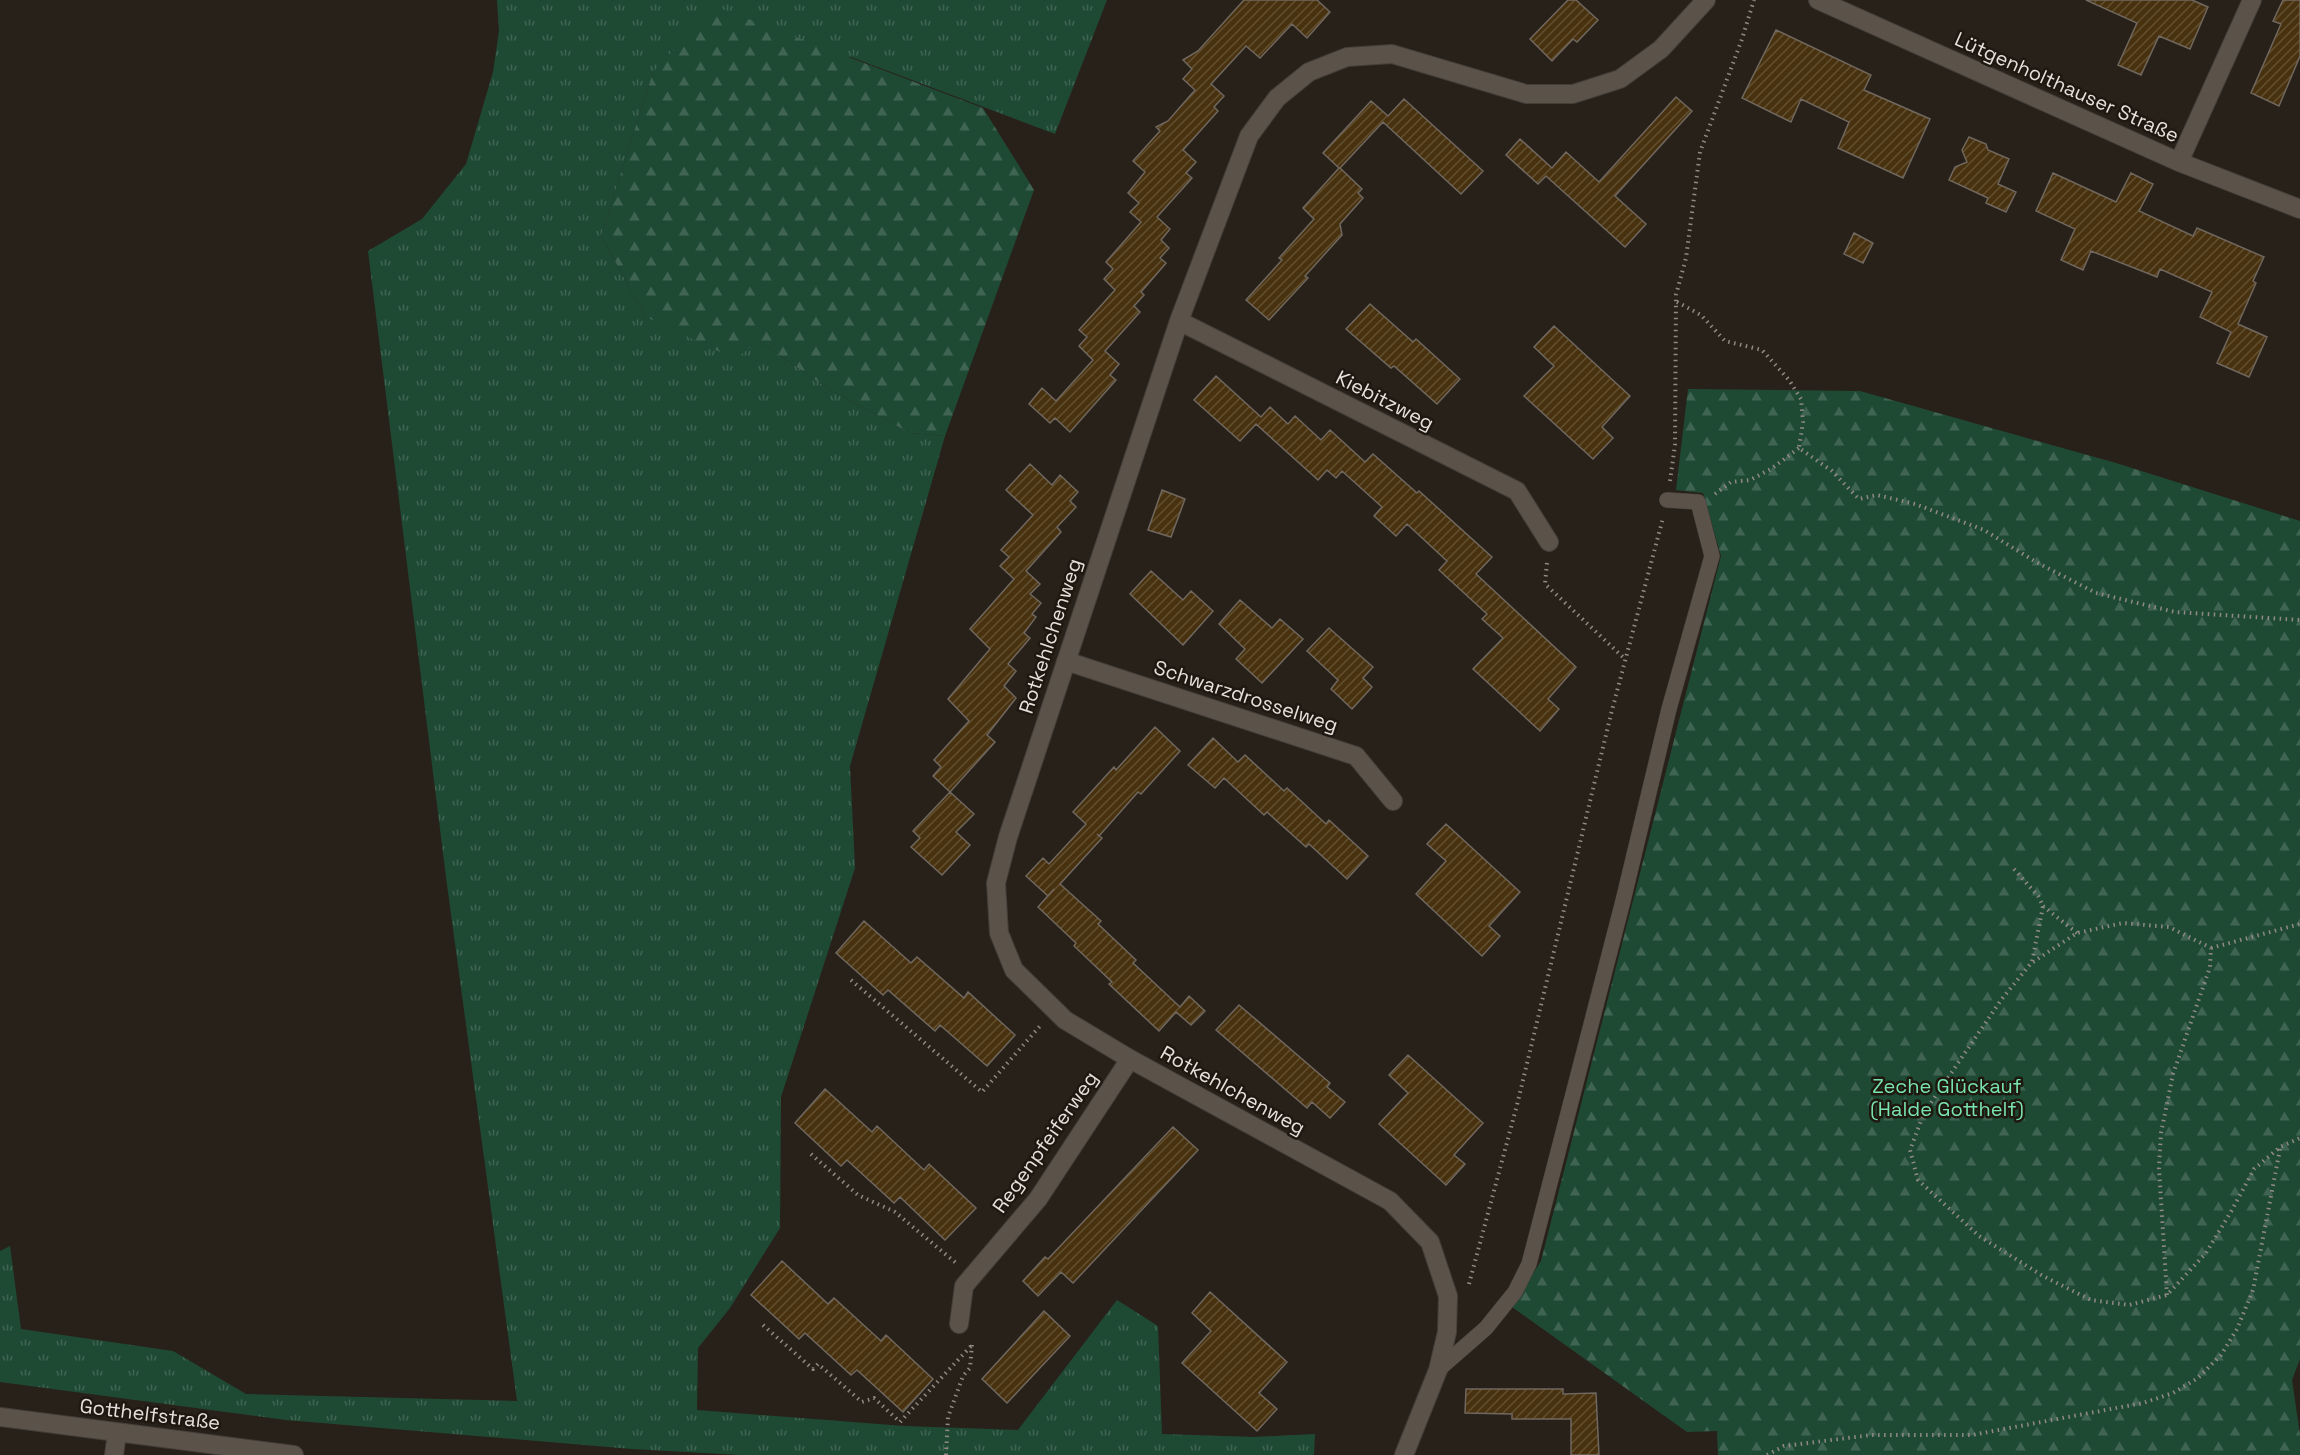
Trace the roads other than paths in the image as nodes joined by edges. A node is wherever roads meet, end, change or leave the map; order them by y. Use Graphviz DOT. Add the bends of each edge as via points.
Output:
graph roads {
  1 [pos="1706,0"];
  2 [pos="1818,0"];
  3 [pos="2252,0"];
  4 [pos="2179,162"];
  5 [pos="2300,209"];
  6 [pos="1179,321"];
  7 [pos="1667,500"];
  8 [pos="1549,542"];
  9 [pos="1066,661"];
  10 [pos="1393,801"];
  11 [pos="1130,1059"];
  12 [pos="959,1324"];
  13 [pos="1438,1370"];
  14 [pos="0,1417"];
  15 [pos="117,1433"];
  16 [pos="114,1455"];
  17 [pos="294,1455"];
  18 [pos="1404,1455"];
  1 -- 6 [label="street, Rotkehlchenweg" via="1660,49 1620,80 1573,94 1526,94 1392,54 1347,57 1309,72 1277,98 1249,136"];
  2 -- 4 [label="street, Lütgenholthauser Straße"];
  3 -- 4 [label="street"];
  4 -- 5 [label="street, Lütgenholthauser Straße"];
  6 -- 8 [label="street, Kiebitzweg" via="1517,491"];
  6 -- 9 [label="street, Rotkehlchenweg"];
  7 -- 13 [label="lane" via="1698,502 1712,556 1529,1264 1515,1292 1486,1328"];
  9 -- 10 [label="street, Schwarzdrosselweg" via="1356,756"];
  9 -- 11 [label="street, Rotkehlchenweg" via="996,883 999,933 1014,970 1065,1020"];
  11 -- 12 [label="street, Regenpfeiferweg" via="1038,1199 964,1286"];
  11 -- 13 [label="street, Rotkehlchenweg" via="1390,1201 1430,1242 1448,1296 1447,1332"];
  13 -- 18 [label="street, Rotkehlchenweg"];
  14 -- 15 [label="street, Gotthelfstraße"];
  15 -- 16 [label="street"];
  15 -- 17 [label="street, Gotthelfstraße"];
}
